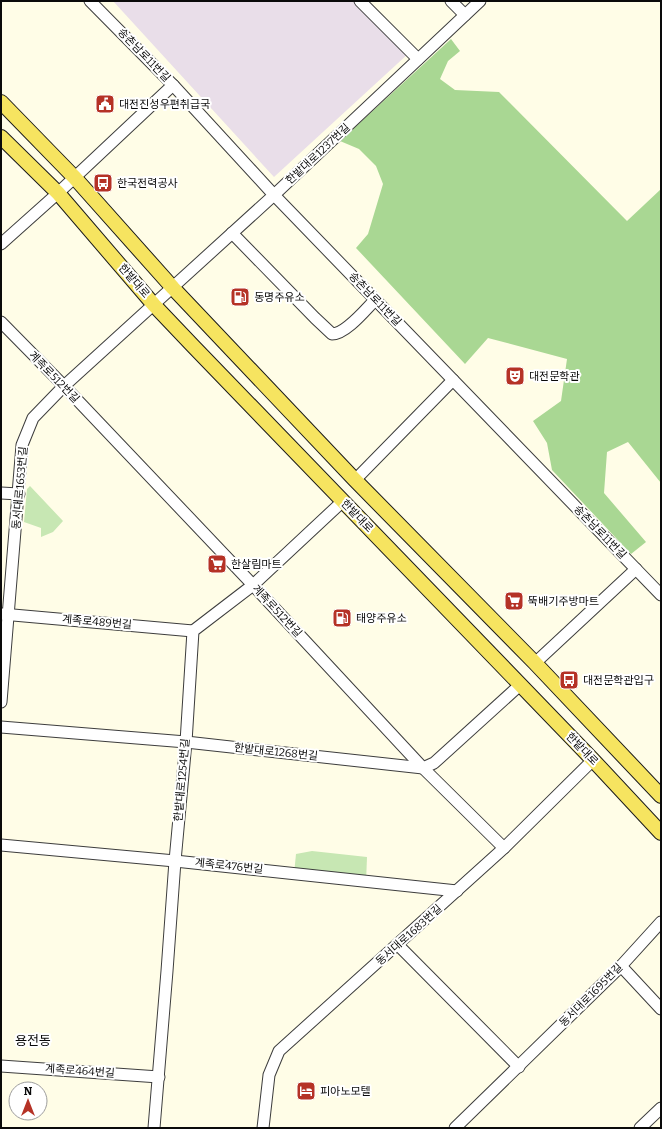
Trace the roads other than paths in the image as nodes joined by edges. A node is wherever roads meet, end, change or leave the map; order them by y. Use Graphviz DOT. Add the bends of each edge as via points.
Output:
graph roads {
  1 [pos="90,1"];
  2 [pos="360,1"];
  3 [pos="451,1"];
  4 [pos="480,1"];
  5 [pos="465,15"];
  6 [pos="418,59"];
  7 [pos="173,86"];
  8 [pos="1,102"];
  9 [pos="1,137"];
  10 [pos="75,178"];
  11 [pos="58,193"];
  12 [pos="274,195"];
  13 [pos="232,234"];
  14 [pos="1,244"];
  15 [pos="173,288"];
  16 [pos="375,300"];
  17 [pos="154,305"];
  18 [pos="1,322"];
  19 [pos="453,380"];
  20 [pos="64,386"];
  21 [pos="355,480"];
  22 [pos="1,493"];
  23 [pos="19,494"];
  24 [pos="343,501"];
  25 [pos="636,569"];
  26 [pos="252,585"];
  27 [pos="661,595"];
  28 [pos="5,614"];
  29 [pos="193,631"];
  30 [pos="535,663"];
  31 [pos="520,685"];
  32 [pos="1,702"];
  33 [pos="1,727"];
  34 [pos="186,742"];
  35 [pos="593,760"];
  36 [pos="423,768"];
  37 [pos="661,796"];
  38 [pos="661,833"];
  39 [pos="1,845"];
  40 [pos="504,848"];
  41 [pos="175,860"];
  42 [pos="457,891"];
  43 [pos="661,922"];
  44 [pos="398,945"];
  45 [pos="621,966"];
  46 [pos="661,1009"];
  47 [pos="1,1066"];
  48 [pos="518,1067"];
  49 [pos="158,1077"];
  50 [pos="661,1108"];
  51 [pos="154,1128"];
  52 [pos="263,1128"];
  53 [pos="455,1128"];
  54 [pos="640,1128"];
  1 -- 7 [label="street, 송촌남로11번길"];
  2 -- 6 [label="street"];
  3 -- 5 [label="street"];
  4 -- 5 [label="street, 한밭대로1237번길"];
  5 -- 6 [label="street, 한밭대로1237번길"];
  6 -- 12 [label="street, 한밭대로1237번길"];
  7 -- 10 [label="street"];
  7 -- 12 [label="street, 송촌남로11번길"];
  8 -- 10 [label="main road"];
  9 -- 11 [label="main road, 한밭대로"];
  10 -- 11 [label="street"];
  10 -- 15 [label="main road"];
  11 -- 14 [label="street"];
  11 -- 17 [label="main road, 한밭대로"];
  12 -- 13 [label="street, 한밭대로1237번길"];
  12 -- 16 [label="street, 송촌남로11번길"];
  13 -- 15 [label="street, 한밭대로1237번길"];
  13 -- 16 [label="street" via="332,334 337,334 345,328"];
  15 -- 17 [label="street, 한밭대로1237번길"];
  15 -- 21 [label="main road"];
  16 -- 19 [label="street, 송촌남로11번길"];
  17 -- 20 [label="street, 동서대로1653번길"];
  17 -- 24 [label="main road, 한밭대로"];
  18 -- 20 [label="street, 계족로512번길"];
  19 -- 21 [label="street"];
  19 -- 25 [label="street, 송촌남로11번길"];
  20 -- 23 [label="street, 동서대로1653번길" via="33,418 22,445"];
  20 -- 26 [label="street, 계족로512번길"];
  21 -- 30 [label="main road"];
  22 -- 23 [label="street"];
  23 -- 28 [label="street, 동서대로1653번길"];
  24 -- 26 [label="street"];
  24 -- 31 [label="main road, 한밭대로"];
  25 -- 27 [label="street, 송촌남로11번길"];
  25 -- 30 [label="street"];
  26 -- 29 [label="street"];
  26 -- 36 [label="street, 계족로512번길"];
  28 -- 29 [label="street, 계족로489번길"];
  28 -- 32 [label="street, 동서대로1653번길"];
  29 -- 34 [label="street, 한밭대로1254번길"];
  30 -- 37 [label="main road"];
  31 -- 35 [label="main road, 한밭대로"];
  31 -- 36 [label="street" via="434,763"];
  33 -- 34 [label="street, 한밭대로1268번길"];
  34 -- 36 [label="street, 한밭대로1268번길"];
  34 -- 41 [label="street, 한밭대로1254번길"];
  35 -- 38 [label="main road, 한밭대로"];
  35 -- 40 [label="street, 동서대로1683번길"];
  36 -- 40 [label="street, 계족로512번길"];
  39 -- 41 [label="street, 계족로476번길"];
  40 -- 42 [label="street, 동서대로1683번길"];
  41 -- 42 [label="street, 계족로476번길"];
  41 -- 49 [label="street, 한밭대로1254번길"];
  42 -- 44 [label="street, 동서대로1683번길"];
  43 -- 45 [label="street, 동서대로1695번길"];
  44 -- 48 [label="street"];
  44 -- 52 [label="street, 동서대로1683번길" via="279,1051 269,1075"];
  45 -- 46 [label="street"];
  45 -- 48 [label="street, 동서대로1695번길"];
  47 -- 49 [label="street, 계족로464번길"];
  48 -- 53 [label="street, 동서대로1695번길"];
  49 -- 51 [label="street, 한밭대로1254번길"];
  50 -- 54 [label="street"];
}
